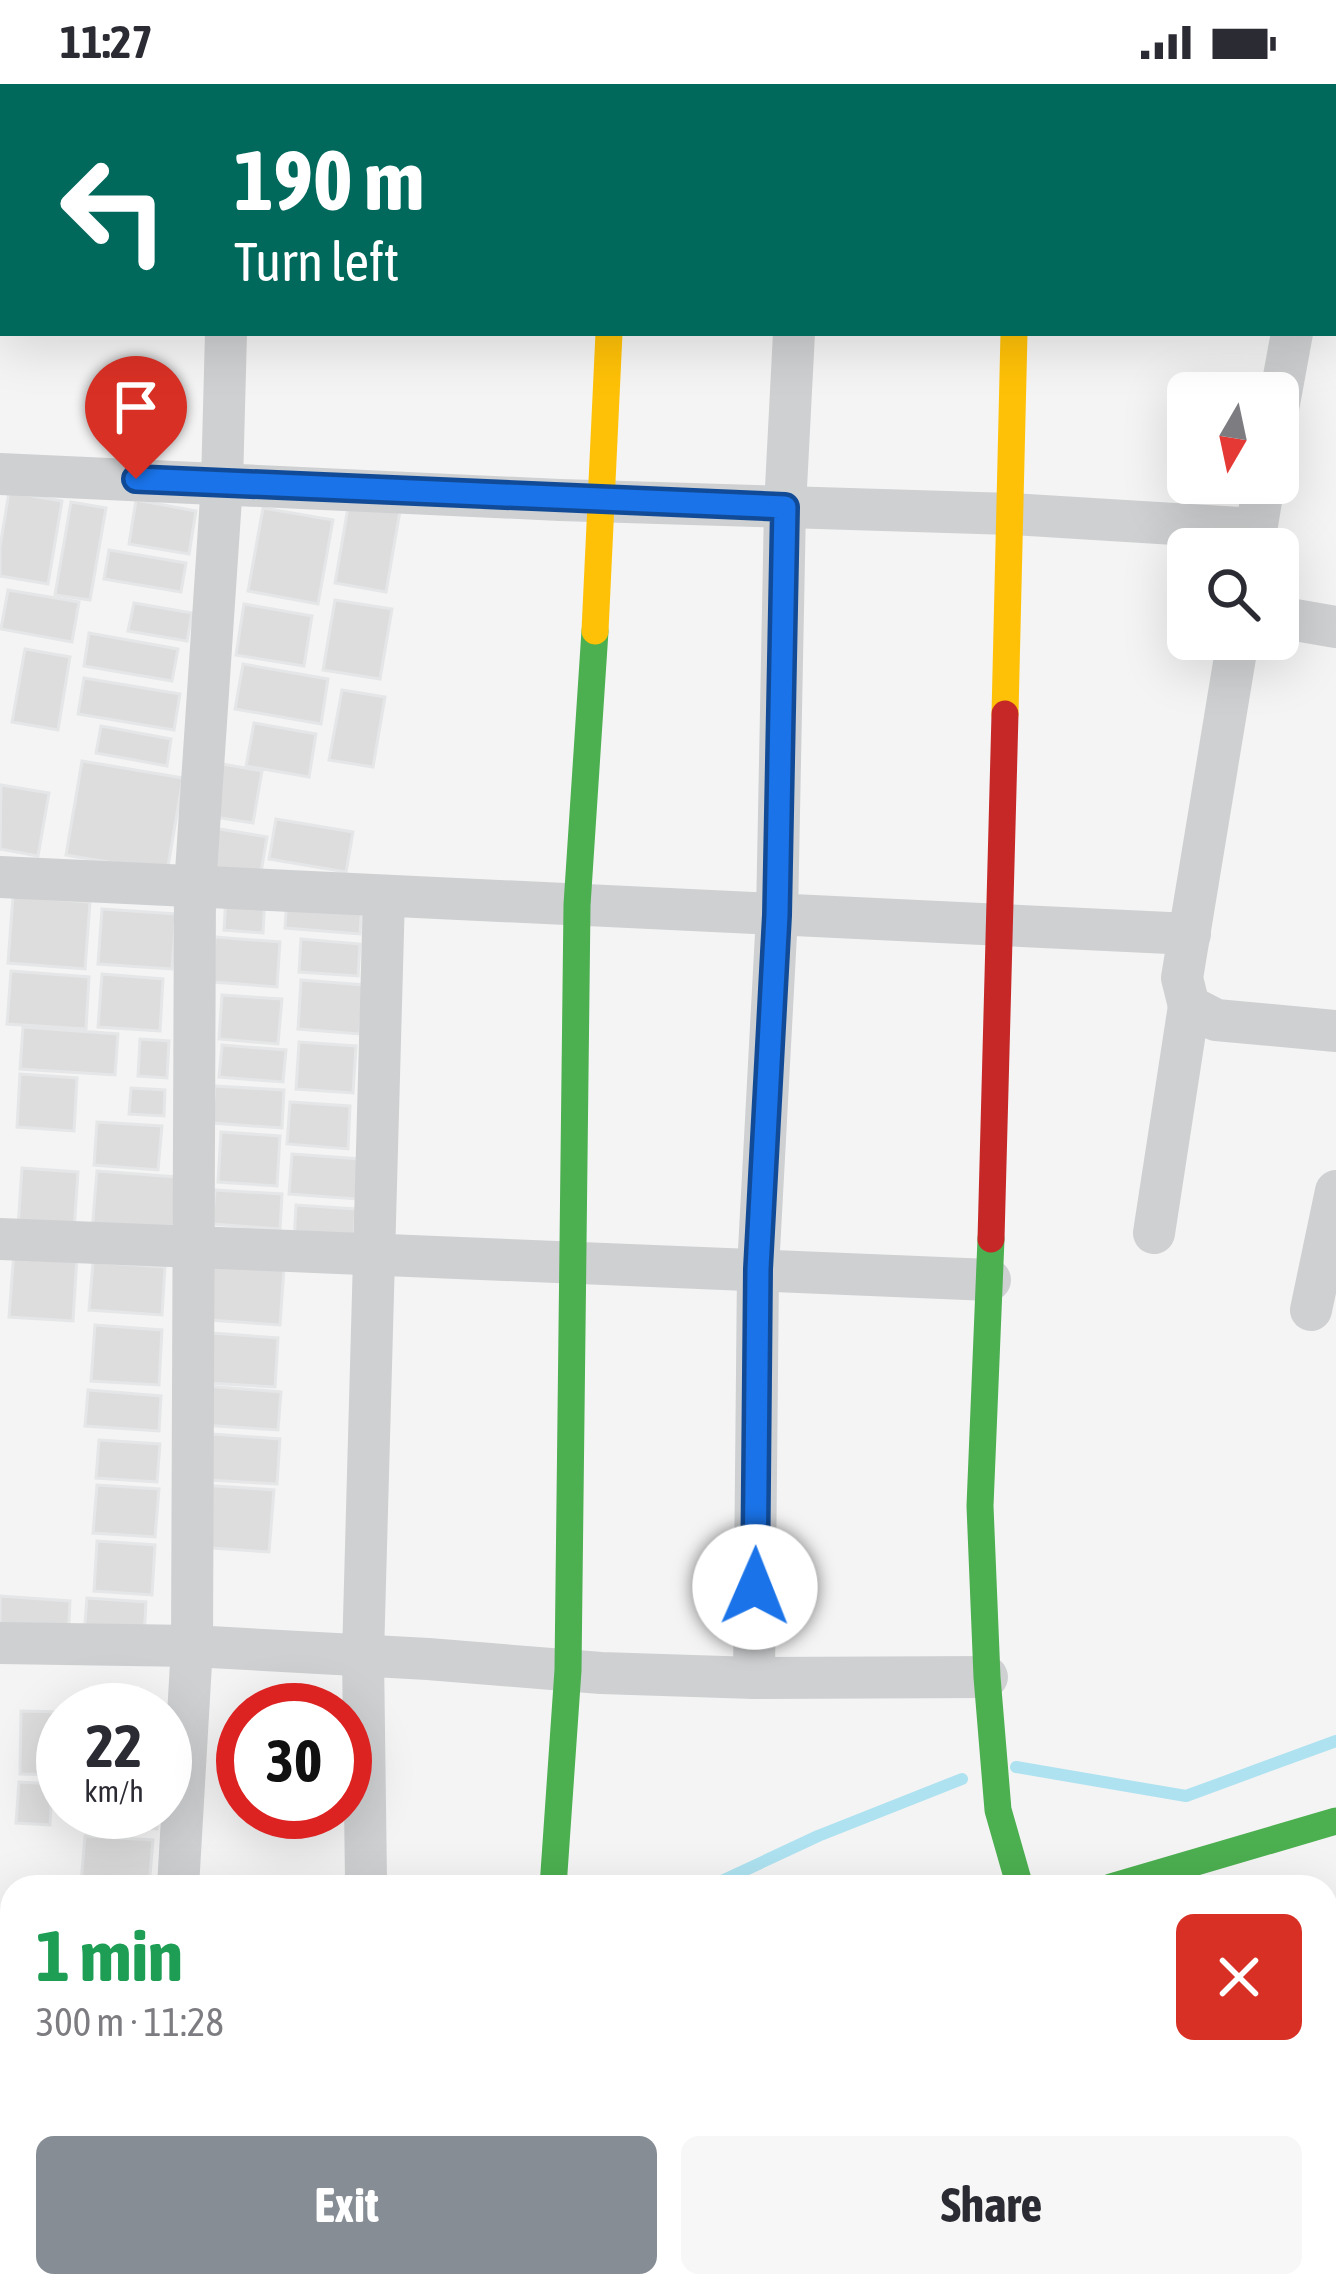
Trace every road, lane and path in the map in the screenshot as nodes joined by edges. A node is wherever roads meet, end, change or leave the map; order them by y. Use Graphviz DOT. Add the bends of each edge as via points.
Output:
graph roads {
  1 [pos="226,336"];
  2 [pos="609,336"];
  3 [pos="794,336"];
  4 [pos="1014,336"];
  5 [pos="1291,336"];
  6 [pos="1285,372"];
  7 [pos="0,474"];
  8 [pos="222,483"];
  9 [pos="603,501"];
  10 [pos="785,507"];
  11 [pos="1010,514"];
  12 [pos="1167,530"];
  13 [pos="1299,621"];
  14 [pos="1336,627"];
  15 [pos="1235,660"];
  16 [pos="0,877"];
  17 [pos="195,886"];
  18 [pos="384,896"];
  19 [pos="577,905"];
  20 [pos="777,915"];
  21 [pos="1001,926"];
  22 [pos="1190,934"];
  23 [pos="1189,1006"];
  24 [pos="1336,1031"];
  25 [pos="1336,1191"];
  26 [pos="1154,1233"];
  27 [pos="0,1239"];
  28 [pos="194,1246"];
  29 [pos="374,1253"];
  30 [pos="573,1261"];
  31 [pos="758,1269"];
  32 [pos="990,1280"];
  33 [pos="1311,1310"];
  34 [pos="0,1643"];
  35 [pos="192,1646"];
  36 [pos="363,1655"];
  37 [pos="568,1670"];
  38 [pos="987,1677"];
  39 [pos="754,1678"];
  40 [pos="1336,1821"];
  41 [pos="179,1875"];
  42 [pos="367,1875"];
  43 [pos="554,1875"];
  44 [pos="1017,1875"];
  45 [pos="1152,1875"];
  1 -- 8 [label="street"];
  2 -- 9 [label="street"];
  3 -- 10 [label="street"];
  4 -- 11 [label="street"];
  5 -- 6 [label="street"];
  7 -- 8 [label="street"];
  8 -- 9 [label="street"];
  8 -- 17 [label="street"];
  9 -- 10 [label="street"];
  9 -- 19 [label="street"];
  10 -- 11 [label="street"];
  10 -- 20 [label="street"];
  11 -- 12 [label="street"];
  11 -- 21 [label="street"];
  13 -- 14 [label="street"];
  15 -- 22 [label="street"];
  16 -- 17 [label="street"];
  17 -- 18 [label="street"];
  17 -- 28 [label="street"];
  18 -- 19 [label="street"];
  18 -- 29 [label="street"];
  19 -- 20 [label="street"];
  19 -- 30 [label="street"];
  20 -- 21 [label="street"];
  20 -- 31 [label="street"];
  21 -- 22 [label="street"];
  21 -- 32 [label="street"];
  22 -- 23 [label="street" via="1181,978"];
  23 -- 24 [label="street" via="1216,1020"];
  23 -- 26 [label="street"];
  25 -- 33 [label="street"];
  27 -- 28 [label="street"];
  28 -- 29 [label="street"];
  28 -- 35 [label="street"];
  29 -- 30 [label="street"];
  29 -- 36 [label="street"];
  30 -- 31 [label="street"];
  30 -- 37 [label="street"];
  31 -- 32 [label="street"];
  31 -- 39 [label="street"];
  32 -- 38 [label="street" via="980,1506"];
  34 -- 35 [label="street"];
  35 -- 36 [label="street"];
  35 -- 41 [label="street"];
  36 -- 37 [label="street"];
  36 -- 42 [label="street"];
  37 -- 39 [label="street"];
  37 -- 43 [label="street"];
  38 -- 39 [label="street"];
  38 -- 44 [label="street" via="998,1810"];
  40 -- 45 [label="street"];
}
